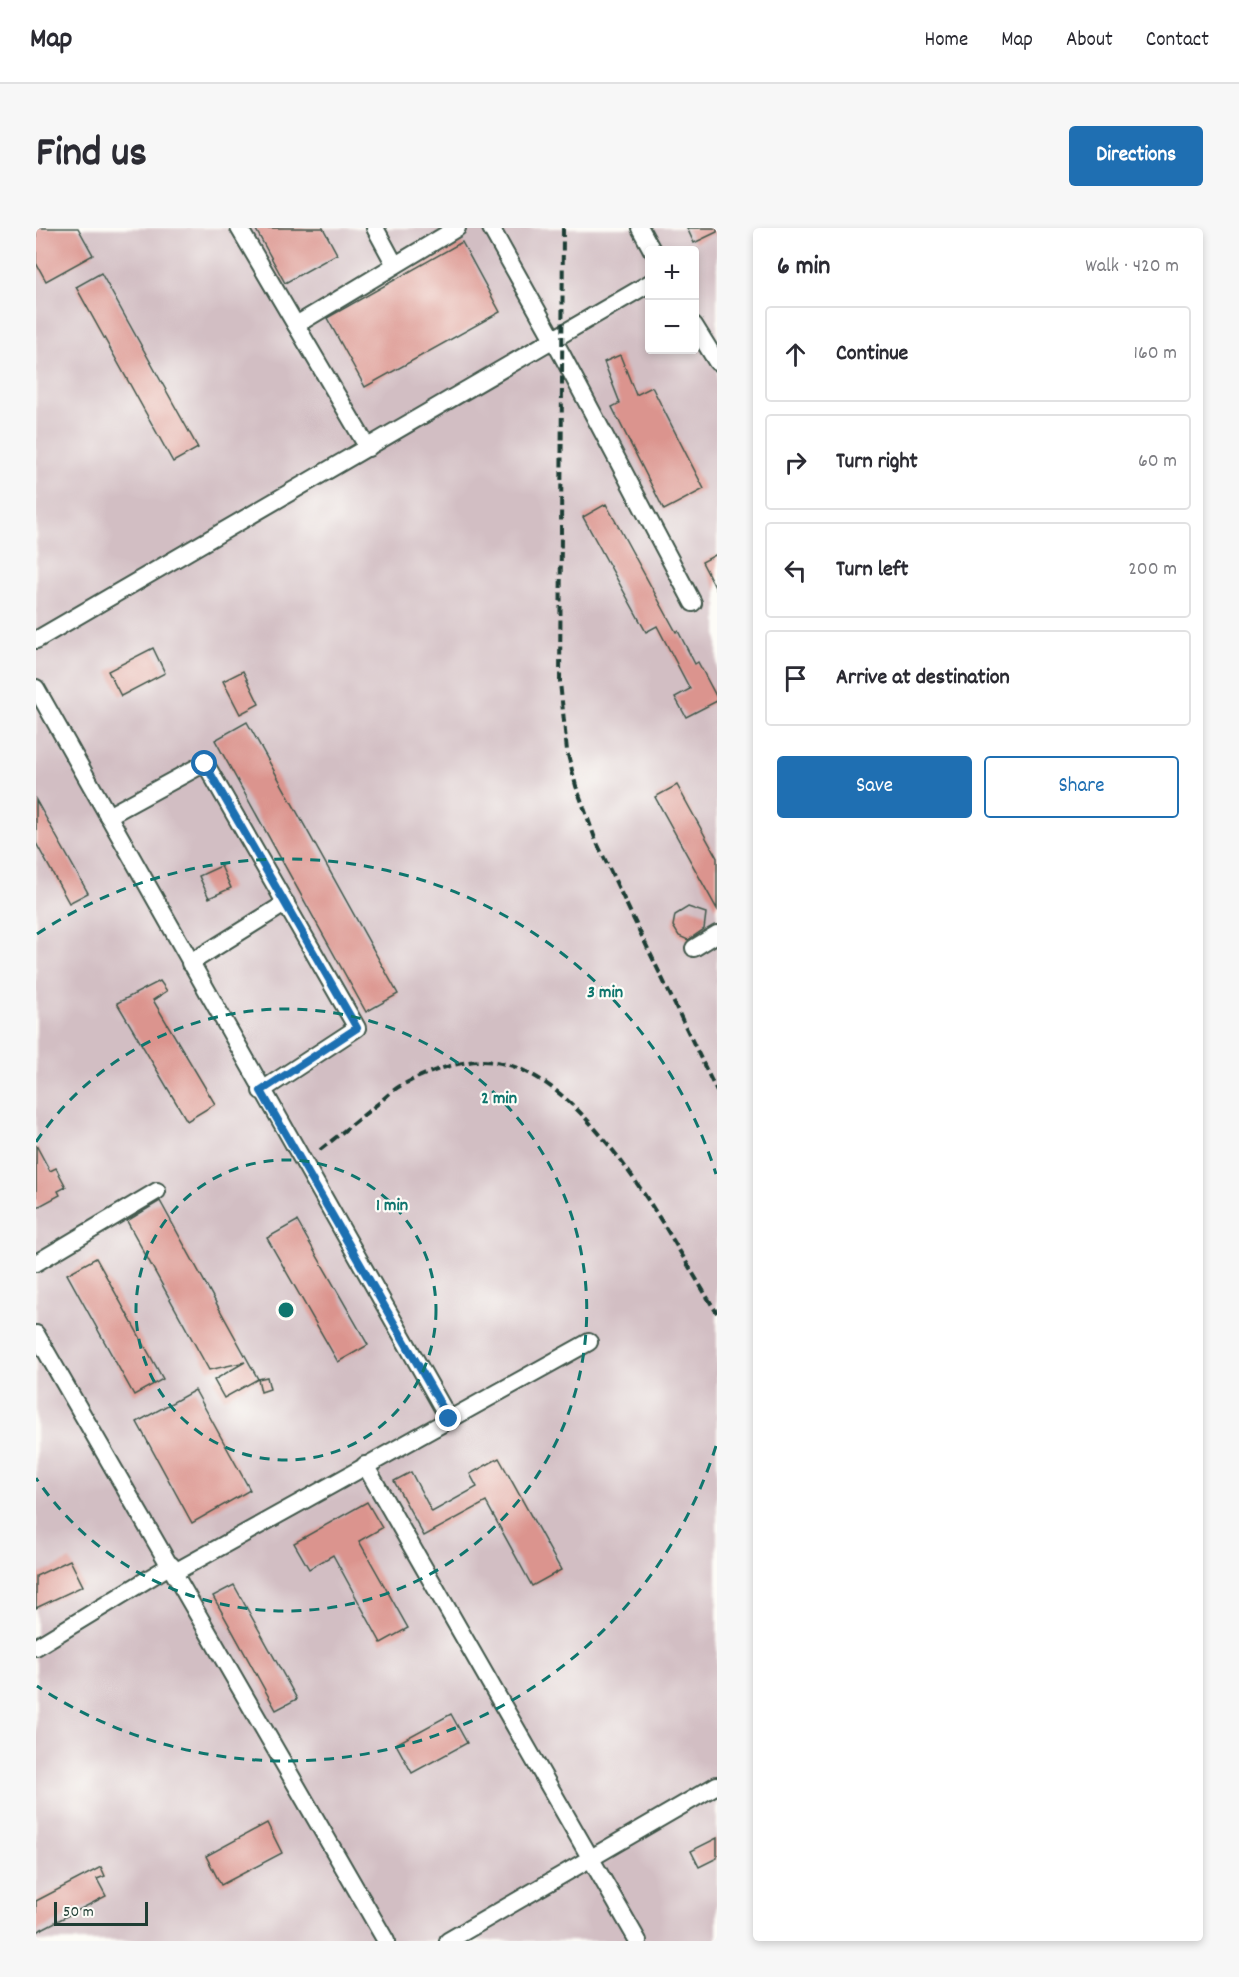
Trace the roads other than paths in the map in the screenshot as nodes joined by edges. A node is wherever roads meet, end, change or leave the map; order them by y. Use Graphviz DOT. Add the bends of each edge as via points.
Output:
graph roads {
  1 [pos="239,228"];
  2 [pos="375,228"];
  3 [pos="457,228"];
  4 [pos="491,228"];
  5 [pos="640,228"];
  6 [pos="650,246"];
  7 [pos="395,265"];
  8 [pos="645,286"];
  9 [pos="296,325"];
  10 [pos="699,333"];
  11 [pos="553,342"];
  12 [pos="717,362"];
  13 [pos="368,448"];
  14 [pos="693,603"];
  15 [pos="36,640"];
  16 [pos="36,688"];
  17 [pos="108,816"];
  18 [pos="286,903"];
  19 [pos="717,934"];
  20 [pos="694,948"];
  21 [pos="190,963"];
  22 [pos="261,1091"];
  23 [pos="157,1191"];
  24 [pos="36,1263"];
  25 [pos="36,1334"];
  26 [pos="589,1342"];
  27 [pos="449,1419"];
  28 [pos="365,1465"];
  29 [pos="173,1569"];
  30 [pos="36,1647"];
  31 [pos="717,1785"];
  32 [pos="591,1857"];
  33 [pos="386,1941"];
  34 [pos="448,1941"];
  35 [pos="638,1941"];
  1 -- 9 [label="lane"];
  2 -- 7 [label="lane"];
  3 -- 7 [label="lane"];
  4 -- 11 [label="lane"];
  5 -- 6 [label="lane"];
  7 -- 9 [label="lane"];
  8 -- 11 [label="lane"];
  9 -- 13 [label="lane"];
  10 -- 12 [label="lane"];
  11 -- 13 [label="lane"];
  11 -- 14 [label="lane"];
  13 -- 15 [label="lane"];
  16 -- 17 [label="lane"];
  17 -- 18 [label="lane" via="205,764"];
  17 -- 21 [label="lane"];
  18 -- 21 [label="lane"];
  18 -- 22 [label="lane" via="357,1028"];
  19 -- 20 [label="lane"];
  21 -- 22 [label="lane"];
  22 -- 27 [label="lane"];
  23 -- 24 [label="lane"];
  25 -- 29 [label="lane"];
  26 -- 27 [label="lane"];
  27 -- 28 [label="lane"];
  28 -- 29 [label="lane"];
  28 -- 32 [label="lane"];
  29 -- 30 [label="lane"];
  29 -- 33 [label="lane"];
  31 -- 32 [label="lane"];
  32 -- 34 [label="lane"];
  32 -- 35 [label="lane"];
}
